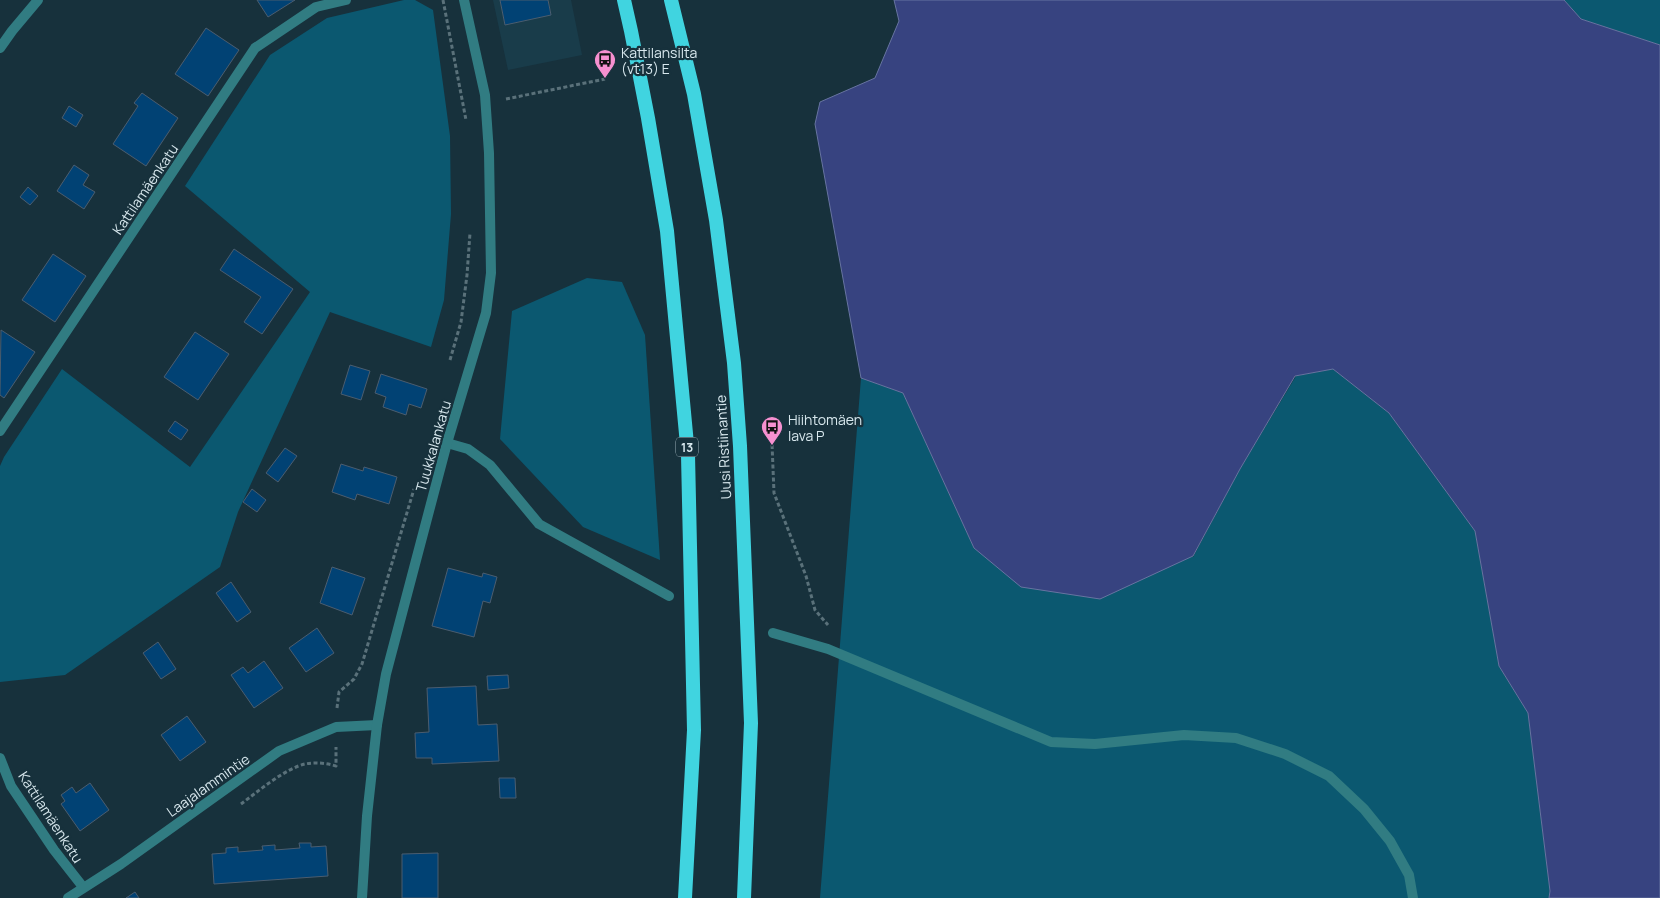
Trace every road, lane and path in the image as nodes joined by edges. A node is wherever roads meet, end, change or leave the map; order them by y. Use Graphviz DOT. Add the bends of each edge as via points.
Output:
graph roads {
  1 [pos="38,0"];
  2 [pos="346,0"];
  3 [pos="442,0"];
  4 [pos="464,0"];
  5 [pos="624,0"];
  6 [pos="671,0"];
  7 [pos="0,48"];
  8 [pos="605,79"];
  9 [pos="506,99"];
  10 [pos="468,128"];
  11 [pos="470,227"];
  12 [pos="448,368"];
  13 [pos="771,418"];
  14 [pos="0,431"];
  15 [pos="448,443"];
  16 [pos="416,482"];
  17 [pos="669,596"];
  18 [pos="828,625"];
  19 [pos="773,633"];
  20 [pos="377,725"];
  21 [pos="336,727"];
  22 [pos="0,758"];
  23 [pos="236,807"];
  24 [pos="83,888"];
  25 [pos="68,898"];
  26 [pos="362,898"];
  27 [pos="685,898"];
  28 [pos="744,898"];
  29 [pos="1413,898"];
  1 -- 7 [label="street"];
  2 -- 14 [label="street, Kattilamäenkatu" via="316,7 255,48"];
  3 -- 10 [label="path"];
  4 -- 15 [label="street, Tuukkalankatu" via="484,95 489,153 491,273 486,313"];
  5 -- 27 [label="highway, 13" via="667,231 688,455 694,730"];
  6 -- 28 [label="highway, Uusi Ristiinantie" via="694,94 716,220 734,363 751,723"];
  8 -- 9 [label="path"];
  11 -- 12 [label="path" via="461,322"];
  13 -- 18 [label="path" via="774,493 806,576 815,610"];
  15 -- 17 [label="street" via="468,449 490,465 539,524"];
  15 -- 20 [label="street, Tuukkalankatu" via="386,674"];
  16 -- 21 [label="path" via="362,664 354,679 339,692"];
  19 -- 29 [label="street" via="828,649 1051,742 1095,744 1184,735 1236,738 1285,754 1329,776 1364,809 1390,841 1409,875"];
  20 -- 21 [label="street, Laajalammintie"];
  20 -- 26 [label="street, Tuukkalankatu"];
  21 -- 23 [label="path" via="336,766 304,764 284,773"];
  21 -- 24 [label="street, Laajalammintie" via="280,751"];
  22 -- 24 [label="street, Kattilamäenkatu" via="11,786"];
  24 -- 25 [label="street, Laajalammintie"];
}
